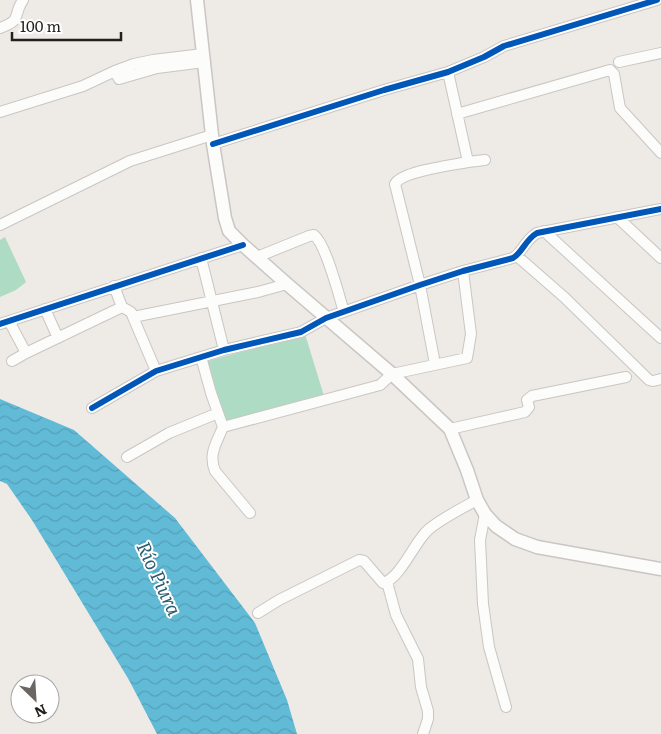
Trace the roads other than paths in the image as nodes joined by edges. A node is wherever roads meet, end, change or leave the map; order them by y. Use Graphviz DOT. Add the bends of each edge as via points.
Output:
graph roads {
  1 [pos="23,0"];
  2 [pos="197,0"];
  3 [pos="657,0"];
  4 [pos="0,28"];
  5 [pos="660,56"];
  6 [pos="204,58"];
  7 [pos="620,62"];
  8 [pos="448,72"];
  9 [pos="0,112"];
  10 [pos="457,114"];
  11 [pos="212,139"];
  12 [pos="661,153"];
  13 [pos="485,160"];
  14 [pos="468,162"];
  15 [pos="661,209"];
  16 [pos="617,217"];
  17 [pos="3,223"];
  18 [pos="544,231"];
  19 [pos="242,245"];
  20 [pos="517,256"];
  21 [pos="257,257"];
  22 [pos="201,258"];
  23 [pos="661,258"];
  24 [pos="463,271"];
  25 [pos="287,284"];
  26 [pos="114,286"];
  27 [pos="420,286"];
  28 [pos="211,301"];
  29 [pos="122,307"];
  30 [pos="45,309"];
  31 [pos="344,312"];
  32 [pos="133,317"];
  33 [pos="326,318"];
  34 [pos="4,322"];
  35 [pos="58,338"];
  36 [pos="661,338"];
  37 [pos="224,350"];
  38 [pos="26,353"];
  39 [pos="200,357"];
  40 [pos="12,362"];
  41 [pos="435,364"];
  42 [pos="156,371"];
  43 [pos="392,374"];
  44 [pos="626,377"];
  45 [pos="661,379"];
  46 [pos="92,408"];
  47 [pos="218,413"];
  48 [pos="223,427"];
  49 [pos="450,429"];
  50 [pos="127,457"];
  51 [pos="477,500"];
  52 [pos="250,513"];
  53 [pos="485,514"];
  54 [pos="661,568"];
  55 [pos="387,582"];
  56 [pos="258,613"];
  57 [pos="506,707"];
  58 [pos="423,734"];
  1 -- 4 [label="street" via="15,20"];
  2 -- 6 [label="main road"];
  3 -- 8 [label="street" via="504,46"];
  5 -- 7 [label="street"];
  6 -- 9 [label="street" via="115,71 83,86"];
  6 -- 11 [label="main road"];
  8 -- 10 [label="street"];
  8 -- 11 [label="street"];
  10 -- 12 [label="street" via="610,70 614,74 620,108"];
  10 -- 14 [label="street"];
  11 -- 17 [label="street" via="130,161"];
  11 -- 19 [label="main road" via="227,225"];
  13 -- 14 [label="street"];
  14 -- 27 [label="street" via="403,177 395,184"];
  15 -- 16 [label="street"];
  16 -- 18 [label="street"];
  16 -- 23 [label="street"];
  18 -- 20 [label="street" via="532,236"];
  18 -- 36 [label="street"];
  19 -- 21 [label="main road"];
  19 -- 22 [label="street"];
  20 -- 24 [label="street"];
  20 -- 45 [label="street" via="649,380"];
  21 -- 25 [label="main road"];
  21 -- 31 [label="street" via="309,236 318,238"];
  22 -- 26 [label="street"];
  22 -- 28 [label="street"];
  24 -- 27 [label="street"];
  24 -- 41 [label="street" via="471,334 467,358"];
  25 -- 28 [label="street"];
  25 -- 33 [label="main road"];
  26 -- 29 [label="street"];
  26 -- 30 [label="street"];
  27 -- 31 [label="street"];
  27 -- 41 [label="street"];
  28 -- 32 [label="street"];
  28 -- 37 [label="street"];
  29 -- 32 [label="street"];
  29 -- 35 [label="street"];
  30 -- 34 [label="street"];
  30 -- 35 [label="street"];
  31 -- 33 [label="street"];
  32 -- 42 [label="street"];
  33 -- 37 [label="street" via="301,332"];
  33 -- 43 [label="main road"];
  34 -- 38 [label="street"];
  35 -- 38 [label="street"];
  37 -- 39 [label="street"];
  38 -- 40 [label="street"];
  39 -- 42 [label="street"];
  39 -- 47 [label="street"];
  41 -- 43 [label="street"];
  42 -- 46 [label="street"];
  43 -- 48 [label="street" via="380,385"];
  43 -- 49 [label="main road"];
  44 -- 49 [label="street" via="532,396 527,400 529,407 525,412"];
  47 -- 48 [label="street"];
  47 -- 50 [label="street" via="168,433"];
  48 -- 52 [label="street" via="212,452 212,464"];
  49 -- 51 [label="main road"];
  51 -- 53 [label="main road"];
  51 -- 55 [label="street" via="428,531"];
  53 -- 54 [label="main road" via="515,539 537,547"];
  53 -- 57 [label="street" via="480,540 483,604 489,646"];
  55 -- 56 [label="street" via="383,583 364,560 359,560"];
  55 -- 58 [label="street" via="396,615 418,659 428,711"];
}
